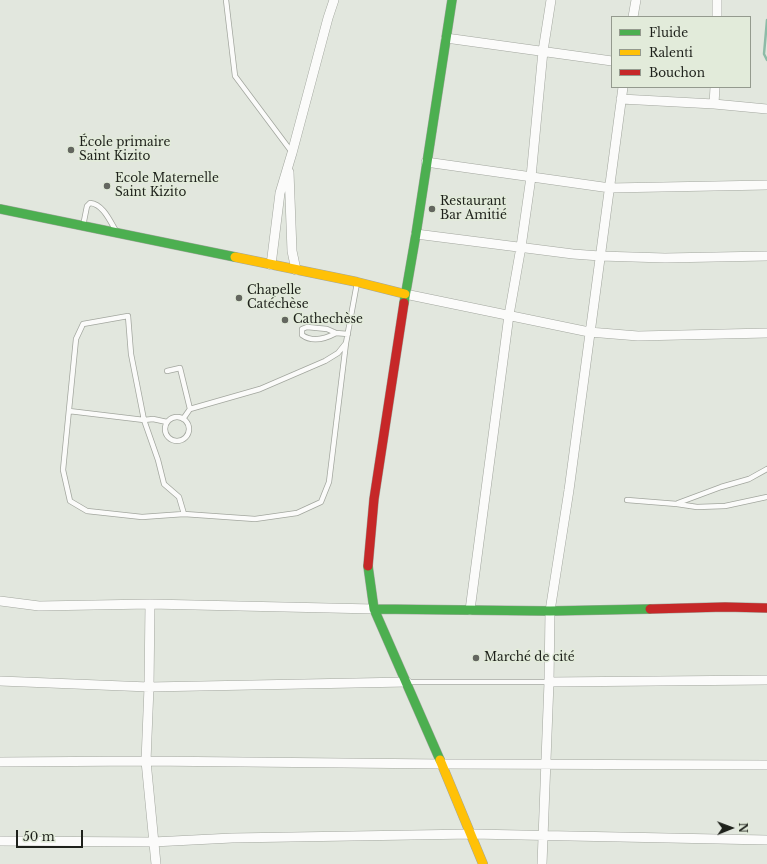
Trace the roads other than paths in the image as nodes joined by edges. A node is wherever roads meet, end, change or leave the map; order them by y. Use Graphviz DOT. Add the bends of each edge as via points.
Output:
graph roads {
  1 [pos="226,0"];
  2 [pos="452,0"];
  3 [pos="551,0"];
  4 [pos="636,0"];
  5 [pos="717,0"];
  6 [pos="332,2"];
  7 [pos="633,16"];
  8 [pos="717,16"];
  9 [pos="446,38"];
  10 [pos="543,51"];
  11 [pos="611,61"];
  12 [pos="623,88"];
  13 [pos="715,88"];
  14 [pos="621,99"];
  15 [pos="714,104"];
  16 [pos="767,108"];
  17 [pos="292,153"];
  18 [pos="426,162"];
  19 [pos="289,165"];
  20 [pos="531,177"];
  21 [pos="767,185"];
  22 [pos="610,188"];
  23 [pos="0,209"];
  24 [pos="83,226"];
  25 [pos="117,233"];
  26 [pos="416,234"];
  27 [pos="521,247"];
  28 [pos="600,256"];
  29 [pos="767,256"];
  30 [pos="271,264"];
  31 [pos="296,270"];
  32 [pos="357,282"];
  33 [pos="405,294"];
  34 [pos="509,315"];
  35 [pos="589,332"];
  36 [pos="336,333"];
  37 [pos="348,334"];
  38 [pos="767,334"];
  39 [pos="346,343"];
  40 [pos="167,371"];
  41 [pos="190,409"];
  42 [pos="69,411"];
  43 [pos="183,419"];
  44 [pos="144,420"];
  45 [pos="167,422"];
  46 [pos="767,469"];
  47 [pos="767,497"];
  48 [pos="627,500"];
  49 [pos="677,504"];
  50 [pos="184,514"];
  51 [pos="0,601"];
  52 [pos="150,604"];
  53 [pos="374,608"];
  54 [pos="767,608"];
  55 [pos="470,610"];
  56 [pos="550,611"];
  57 [pos="767,680"];
  58 [pos="0,681"];
  59 [pos="407,682"];
  60 [pos="550,682"];
  61 [pos="149,687"];
  62 [pos="146,761"];
  63 [pos="0,762"];
  64 [pos="442,764"];
  65 [pos="546,764"];
  66 [pos="767,765"];
  67 [pos="472,834"];
  68 [pos="542,835"];
  69 [pos="767,840"];
  70 [pos="0,841"];
  71 [pos="153,842"];
  72 [pos="156,864"];
  73 [pos="483,864"];
  74 [pos="542,864"];
  1 -- 17 [label="lane" via="235,76"];
  2 -- 9 [label="street"];
  3 -- 10 [label="street"];
  4 -- 7 [label="street"];
  5 -- 8 [label="street"];
  6 -- 17 [label="street"];
  9 -- 10 [label="street"];
  9 -- 18 [label="street"];
  10 -- 11 [label="street"];
  10 -- 20 [label="street"];
  12 -- 14 [label="street"];
  13 -- 15 [label="street"];
  14 -- 15 [label="street"];
  14 -- 22 [label="street"];
  15 -- 16 [label="street"];
  17 -- 19 [label="street"];
  18 -- 20 [label="street"];
  18 -- 26 [label="street"];
  19 -- 30 [label="street" via="280,193"];
  19 -- 31 [label="street" via="292,251"];
  20 -- 22 [label="street"];
  20 -- 27 [label="street"];
  21 -- 22 [label="street"];
  22 -- 28 [label="street"];
  23 -- 24 [label="street"];
  24 -- 25 [label="street"];
  24 -- 25 [label="lane" via="87,206 95,203 105,212"];
  25 -- 30 [label="street"];
  26 -- 27 [label="street"];
  26 -- 33 [label="street"];
  27 -- 28 [label="street"];
  27 -- 34 [label="street"];
  28 -- 29 [label="street"];
  28 -- 35 [label="street"];
  30 -- 31 [label="street"];
  31 -- 32 [label="street"];
  32 -- 33 [label="street"];
  32 -- 37 [label="lane"];
  33 -- 34 [label="street"];
  33 -- 53 [label="street" via="374,499 368,562"];
  34 -- 35 [label="street"];
  34 -- 55 [label="street"];
  35 -- 38 [label="street" via="638,336"];
  35 -- 56 [label="street"];
  36 -- 36 [label="lane" via="327,329 302,329 302,335 308,339 318,340"];
  36 -- 37 [label="lane"];
  37 -- 39 [label="lane"];
  39 -- 41 [label="lane" via="338,353 325,361 260,389"];
  39 -- 50 [label="lane" via="329,482 321,502 297,513 255,519"];
  40 -- 41 [label="lane" via="180,368"];
  41 -- 43 [label="lane"];
  42 -- 44 [label="lane"];
  42 -- 44 [label="lane" via="76,339 83,324 128,316 131,354"];
  42 -- 50 [label="lane" via="63,470 70,501 87,511 142,518"];
  43 -- 45 [label="lane" via="178,416"];
  43 -- 45 [label="lane" via="188,430 182,439 175,441 166,434"];
  44 -- 45 [label="lane"];
  44 -- 50 [label="lane" via="164,484 179,497"];
  46 -- 49 [label="lane"];
  47 -- 49 [label="lane" via="725,506 697,507"];
  48 -- 49 [label="lane"];
  51 -- 52 [label="street" via="39,606"];
  52 -- 53 [label="street"];
  52 -- 61 [label="street"];
  53 -- 55 [label="street"];
  53 -- 59 [label="street"];
  54 -- 56 [label="street"];
  55 -- 56 [label="street"];
  56 -- 60 [label="street"];
  57 -- 60 [label="street"];
  58 -- 61 [label="street"];
  59 -- 60 [label="lane"];
  59 -- 61 [label="street"];
  59 -- 64 [label="street"];
  60 -- 65 [label="street"];
  61 -- 62 [label="street"];
  62 -- 63 [label="street"];
  62 -- 64 [label="street"];
  62 -- 71 [label="street"];
  64 -- 65 [label="street"];
  64 -- 67 [label="street"];
  65 -- 66 [label="street"];
  65 -- 68 [label="street"];
  67 -- 68 [label="street"];
  67 -- 71 [label="street" via="232,838"];
  67 -- 73 [label="street"];
  68 -- 69 [label="street"];
  68 -- 74 [label="street"];
  70 -- 71 [label="street"];
  71 -- 72 [label="street"];
}
